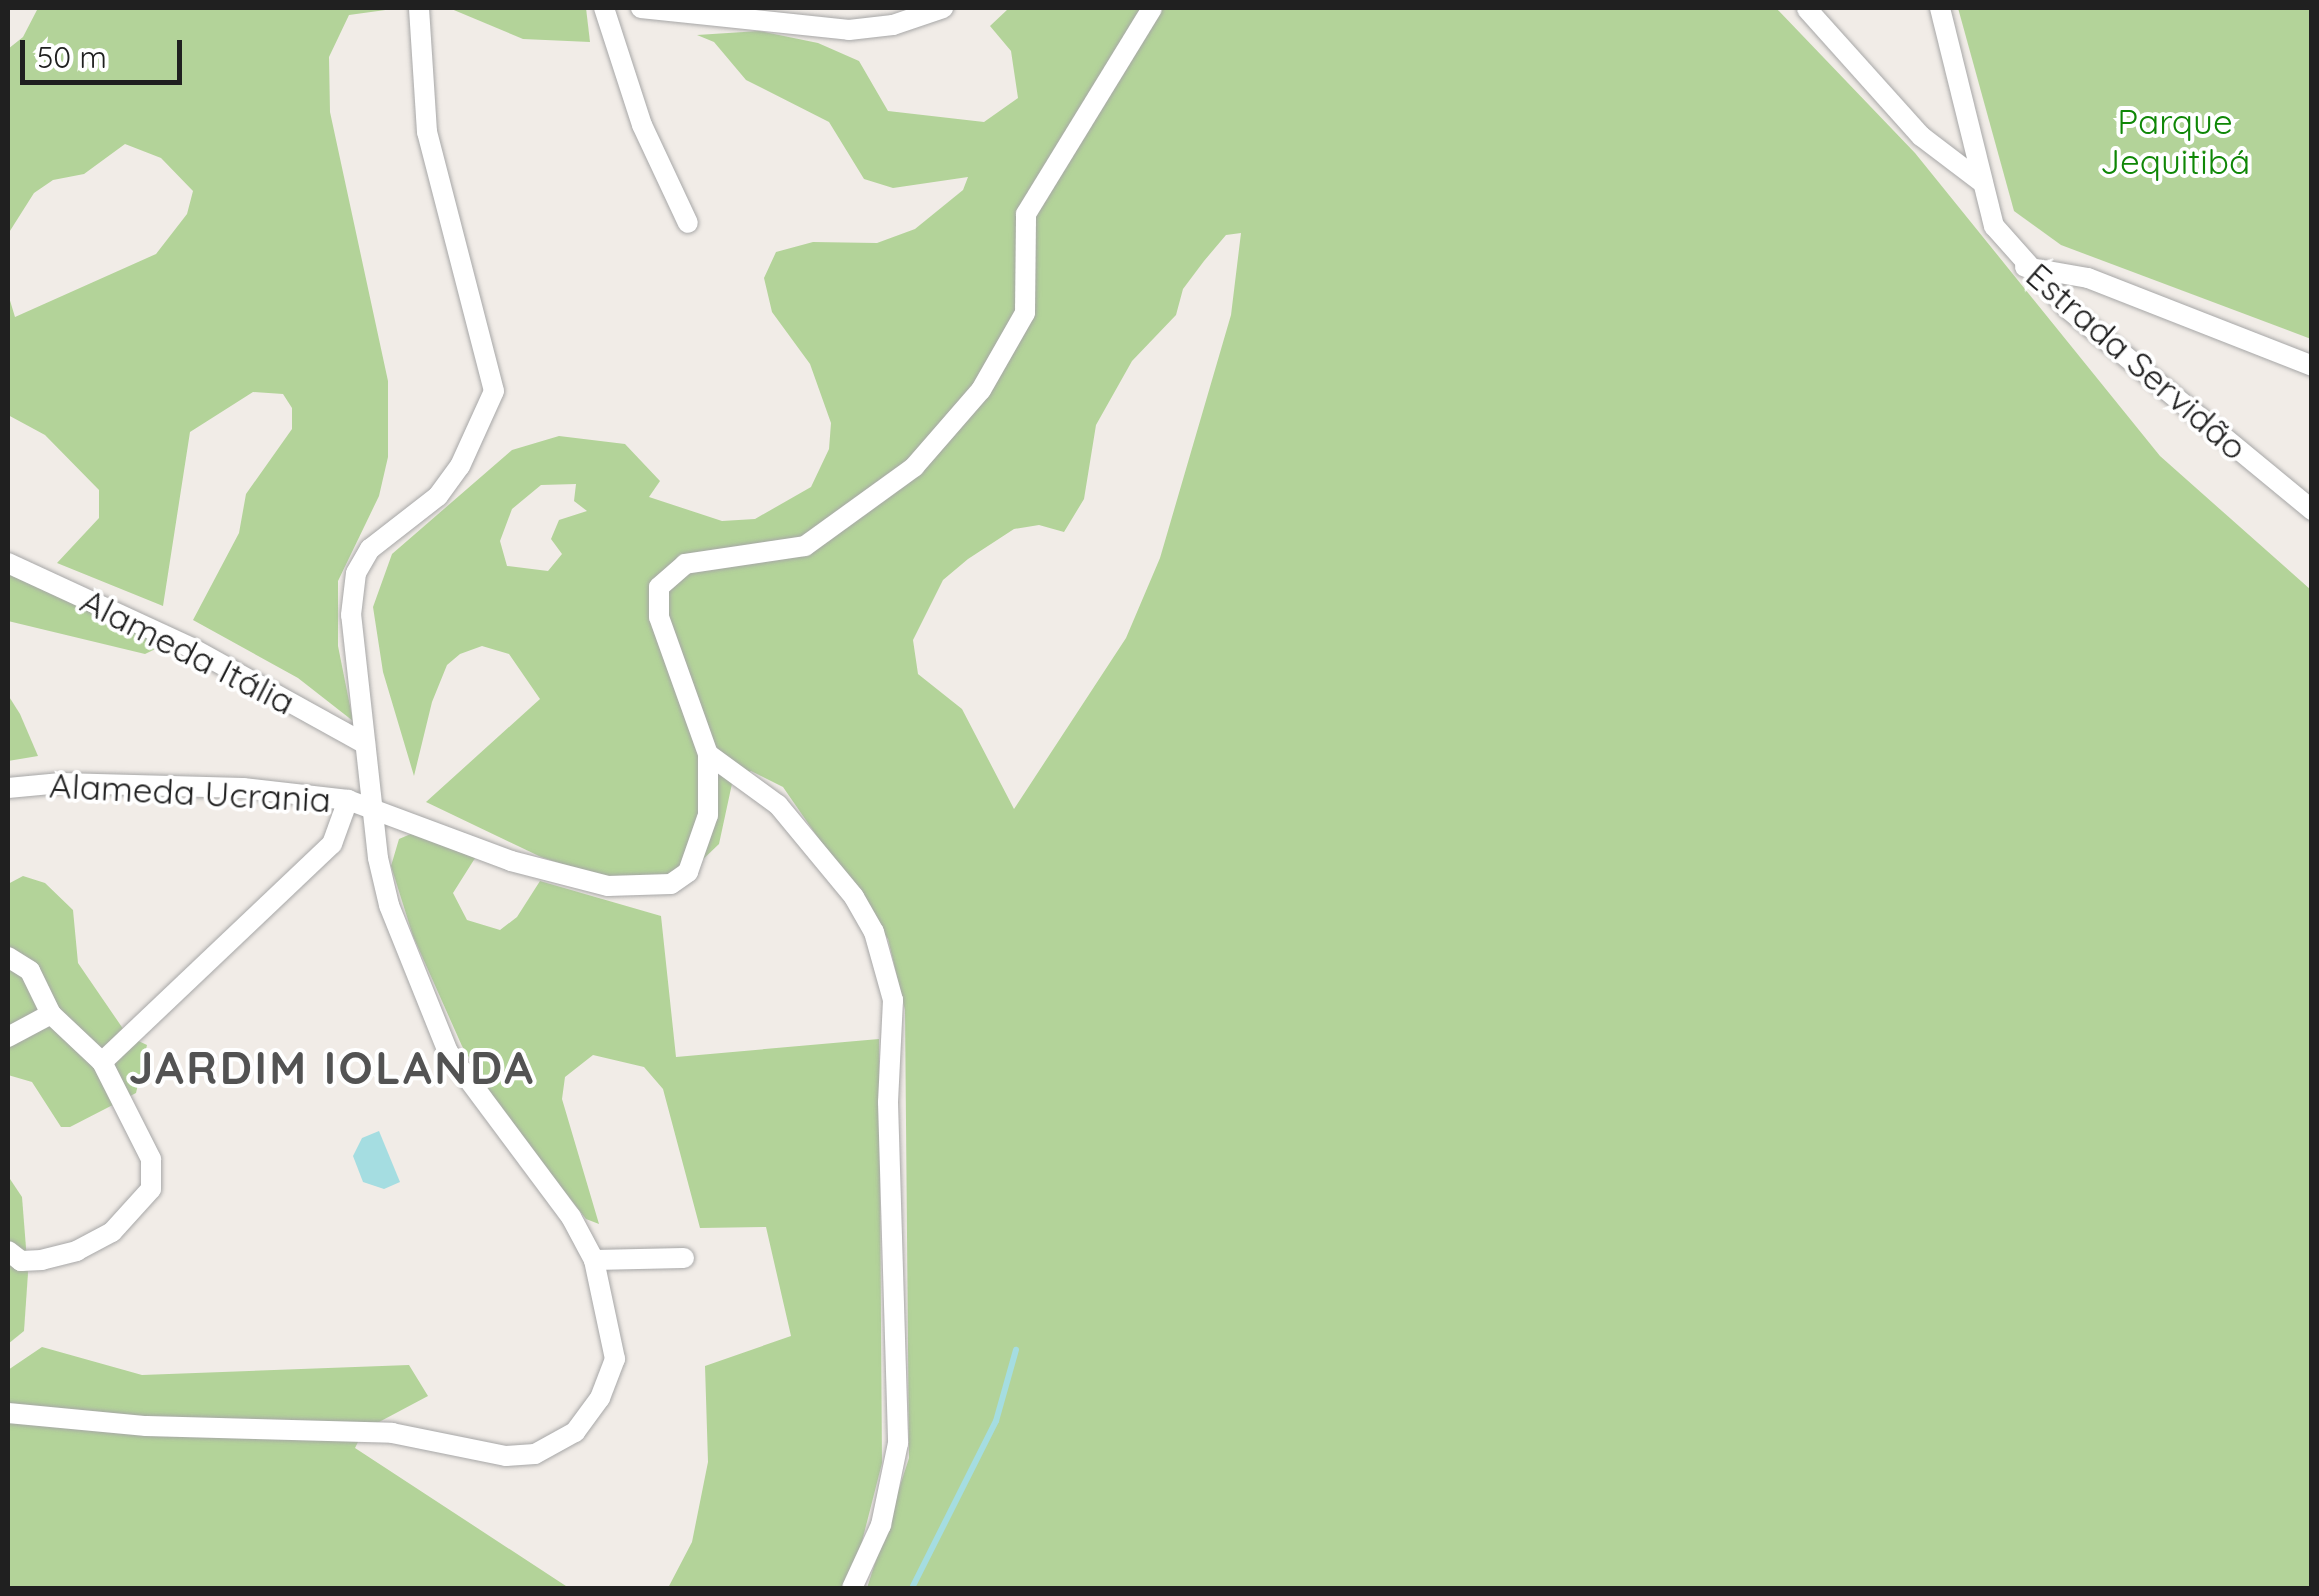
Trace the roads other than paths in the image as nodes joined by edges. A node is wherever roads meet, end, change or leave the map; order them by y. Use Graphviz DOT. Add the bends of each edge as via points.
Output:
graph roads {
  1 [pos="419,8"];
  2 [pos="604,8"];
  3 [pos="641,8"];
  4 [pos="944,8"];
  5 [pos="1152,8"];
  6 [pos="1940,8"];
  7 [pos="1806,9"];
  8 [pos="1982,188"];
  9 [pos="688,223"];
  10 [pos="2025,267"];
  11 [pos="2312,366"];
  12 [pos="2312,510"];
  13 [pos="8,563"];
  14 [pos="365,744"];
  15 [pos="708,754"];
  16 [pos="8,788"];
  17 [pos="348,800"];
  18 [pos="372,805"];
  19 [pos="8,957"];
  20 [pos="51,1014"];
  21 [pos="8,1037"];
  22 [pos="102,1062"];
  23 [pos="8,1251"];
  24 [pos="684,1258"];
  25 [pos="594,1260"];
  26 [pos="8,1413"];
  27 [pos="852,1588"];
  1 -- 14 [label="street" via="427,132 494,391 438,496 370,549 356,573 351,615"];
  2 -- 9 [label="street" via="642,125"];
  3 -- 4 [label="street" via="849,30 893,25"];
  5 -- 15 [label="street" via="1026,214 1025,314 982,390 914,467 805,546 685,564 659,588 659,617"];
  6 -- 8 [label="street, Estrada Servidão"];
  7 -- 8 [label="street" via="1921,136"];
  8 -- 10 [label="street, Estrada Servidão" via="1994,226"];
  10 -- 11 [label="street" via="2088,278"];
  10 -- 12 [label="street, Estrada Servidão"];
  13 -- 14 [label="street, Alameda Itália" via="192,648"];
  14 -- 18 [label="street"];
  15 -- 18 [label="street, Alameda Ucrania" via="708,816 688,872 671,884 646,888 608,886 511,861"];
  15 -- 27 [label="street" via="778,805 854,897 874,932 893,1000 888,1102 898,1443 881,1525"];
  16 -- 17 [label="street, Alameda Ucrania" via="61,782 244,788"];
  17 -- 18 [label="street, Alameda Ucrania"];
  17 -- 22 [label="street" via="332,844"];
  18 -- 25 [label="street" via="389,905 448,1052 570,1217"];
  19 -- 20 [label="street" via="30,970"];
  20 -- 21 [label="street"];
  20 -- 22 [label="street"];
  22 -- 23 [label="street" via="140,1128 151,1160 151,1188 112,1232 77,1251 21,1261"];
  24 -- 25 [label="street"];
  25 -- 26 [label="street" via="615,1359 600,1398 576,1432 535,1454 506,1456 392,1433 146,1426"];
}
